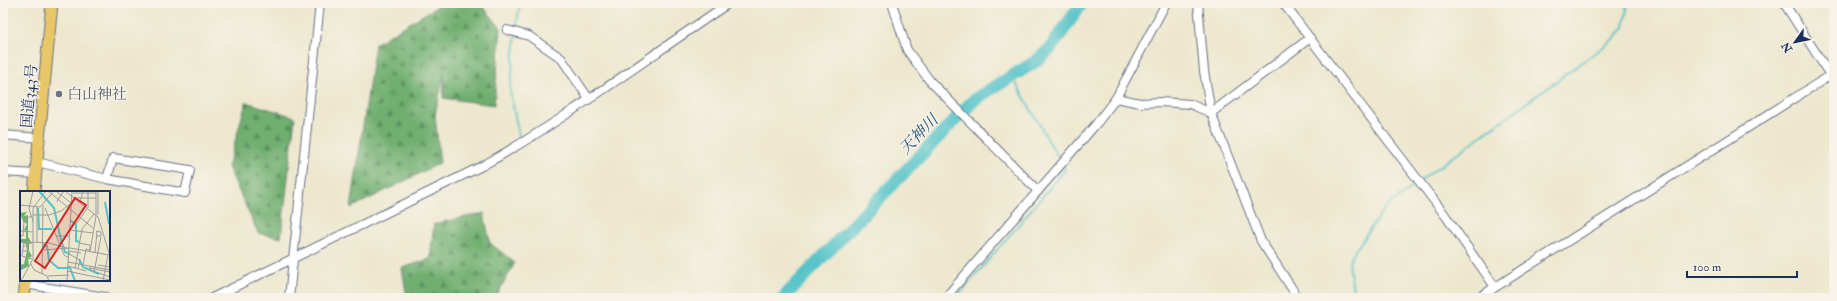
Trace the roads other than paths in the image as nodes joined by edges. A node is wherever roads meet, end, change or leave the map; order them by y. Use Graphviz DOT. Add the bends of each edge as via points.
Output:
graph roads {
  1 [pos="52,3"];
  2 [pos="320,3"];
  3 [pos="892,3"];
  4 [pos="1166,3"];
  5 [pos="1198,3"];
  6 [pos="1283,3"];
  7 [pos="1784,3"];
  8 [pos="725,4"];
  9 [pos="507,30"];
  10 [pos="1310,38"];
  11 [pos="1832,74"];
  12 [pos="1116,98"];
  13 [pos="589,99"];
  14 [pos="1211,113"];
  15 [pos="3,135"];
  16 [pos="40,138"];
  17 [pos="37,162"];
  18 [pos="3,172"];
  19 [pos="36,174"];
  20 [pos="107,179"];
  21 [pos="34,191"];
  22 [pos="1038,191"];
  23 [pos="293,258"];
  24 [pos="26,282"];
  25 [pos="1495,287"];
  26 [pos="24,298"];
  27 [pos="111,298"];
  28 [pos="212,298"];
  29 [pos="289,298"];
  30 [pos="944,298"];
  31 [pos="1298,298"];
  32 [pos="1478,298"];
  1 -- 16 [label="highway, 国道343号"];
  2 -- 23 [label="street"];
  3 -- 22 [label="street" via="907,50 930,81"];
  4 -- 12 [label="street"];
  5 -- 14 [label="street" via="1204,71"];
  6 -- 10 [label="street"];
  7 -- 11 [label="street"];
  8 -- 13 [label="street"];
  9 -- 13 [label="street" via="528,36 561,58"];
  10 -- 14 [label="street"];
  10 -- 25 [label="street" via="1445,215"];
  11 -- 25 [label="street"];
  12 -- 14 [label="street" via="1140,103 1190,104"];
  12 -- 22 [label="street"];
  13 -- 23 [label="street" via="545,129 482,166"];
  14 -- 31 [label="street" via="1261,241"];
  15 -- 16 [label="street"];
  16 -- 17 [label="highway, 国道343号"];
  17 -- 19 [label="highway, 国道343号"];
  17 -- 20 [label="street"];
  18 -- 19 [label="street"];
  19 -- 21 [label="highway, 国道343号"];
  20 -- 20 [label="street" via="185,193 190,170 113,158"];
  22 -- 30 [label="street"];
  23 -- 28 [label="street"];
  23 -- 29 [label="street"];
  24 -- 26 [label="highway"];
  24 -- 27 [label="street"];
  25 -- 32 [label="street"];
}
